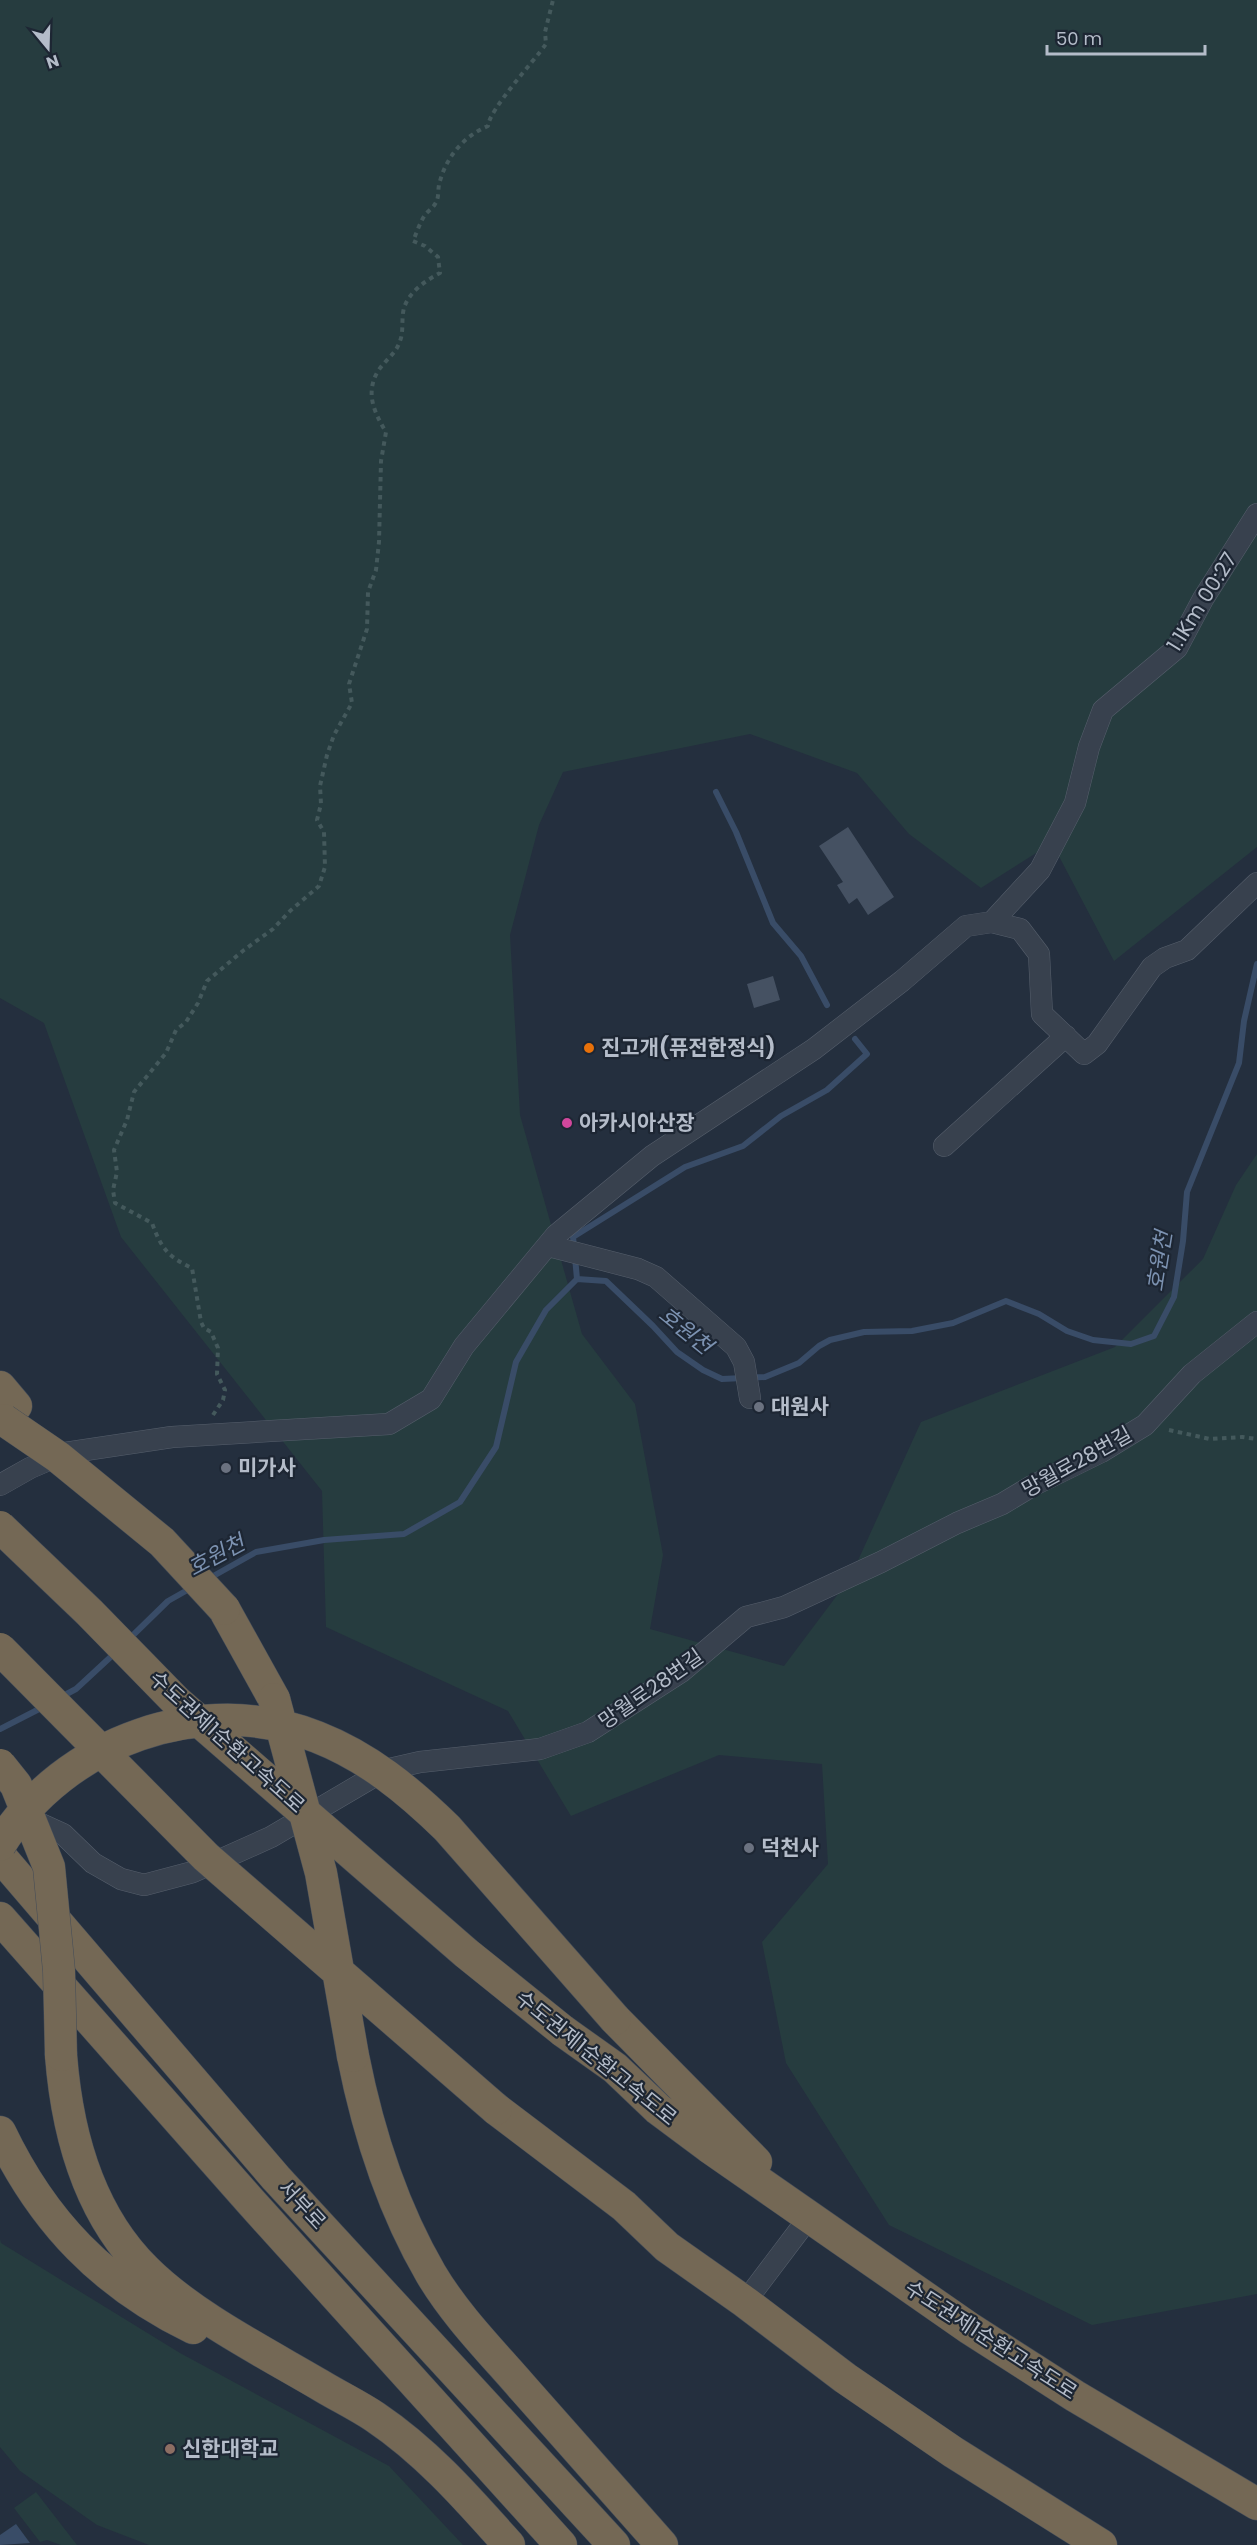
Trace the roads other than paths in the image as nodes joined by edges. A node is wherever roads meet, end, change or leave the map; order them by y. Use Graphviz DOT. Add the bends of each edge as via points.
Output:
graph roads {
  1 [pos="1257,514"];
  2 [pos="1257,883"];
  3 [pos="992,922"];
  4 [pos="1066,1036"];
  5 [pos="944,1146"];
  6 [pos="549,1246"];
  7 [pos="1257,1322"];
  8 [pos="750,1398"];
  9 [pos="5,1407"];
  10 [pos="0,1485"];
  11 [pos="0,1527"];
  12 [pos="0,1649"];
  13 [pos="0,1765"];
  14 [pos="0,1822"];
  15 [pos="0,1845"];
  16 [pos="0,1856"];
  17 [pos="3,1922"];
  18 [pos="0,2132"];
  19 [pos="810,2216"];
  20 [pos="745,2302"];
  21 [pos="322,2387"];
  22 [pos="1257,2504"];
  23 [pos="509,2545"];
  24 [pos="561,2545"];
  25 [pos="614,2545"];
  26 [pos="662,2545"];
  27 [pos="1101,2545"];
  1 -- 3 [label="street, 1.1Km 00:27" via="1177,648 1103,710 1075,803 1040,870"];
  2 -- 4 [label="street" via="1188,950 1152,967 1097,1044 1084,1054"];
  3 -- 4 [label="street" via="1020,928 1039,954 1042,1014"];
  3 -- 6 [label="street" via="966,926 814,1049 652,1156 556,1235"];
  4 -- 5 [label="street"];
  6 -- 8 [label="street" via="656,1277 736,1347 744,1362"];
  6 -- 10 [label="street" via="464,1346 431,1399 389,1424 172,1437 65,1453"];
  7 -- 14 [label="street, 망월로28번길" via="1192,1374 1145,1425 1101,1452 881,1562 784,1607 746,1617 681,1672 588,1732 540,1749 420,1762 385,1770 271,1836 194,1872 144,1886 121,1880 93,1863 63,1834 41,1824"];
  9 -- 26 [label="highway, bridge" via="58,1457 162,1542 224,1609 274,1699 321,1873 362,2100 381,2164 409,2232 463,2320"];
  11 -- 19 [label="highway, 수도권제1순환고속도로, bridge" via="176,1701 466,1953 615,2068 658,2109"];
  12 -- 20 [label="highway, bridge" via="206,1857 496,2109 624,2206 667,2247"];
  13 -- 21 [label="highway, bridge" via="16,1785 49,1867 59,1971 61,2055 69,2113 84,2170 101,2211 146,2271 179,2298"];
  15 -- 19 [label="highway, bridge" via="43,1790 75,1766 120,1742 165,1727 219,1720 249,1721 291,1728 331,1743 387,1775 447,1828 615,2019"];
  16 -- 25 [label="highway, 서부로" via="276,2178"];
  17 -- 24 [label="highway, 서부로"];
  18 -- 21 [label="highway" via="59,2227 118,2283 177,2320"];
  19 -- 20 [label="street"];
  19 -- 22 [label="highway, 수도권제1순환고속도로" via="969,2328"];
  20 -- 27 [label="highway" via="914,2426"];
  21 -- 23 [label="highway" via="374,2416 416,2447 452,2480"];
}
